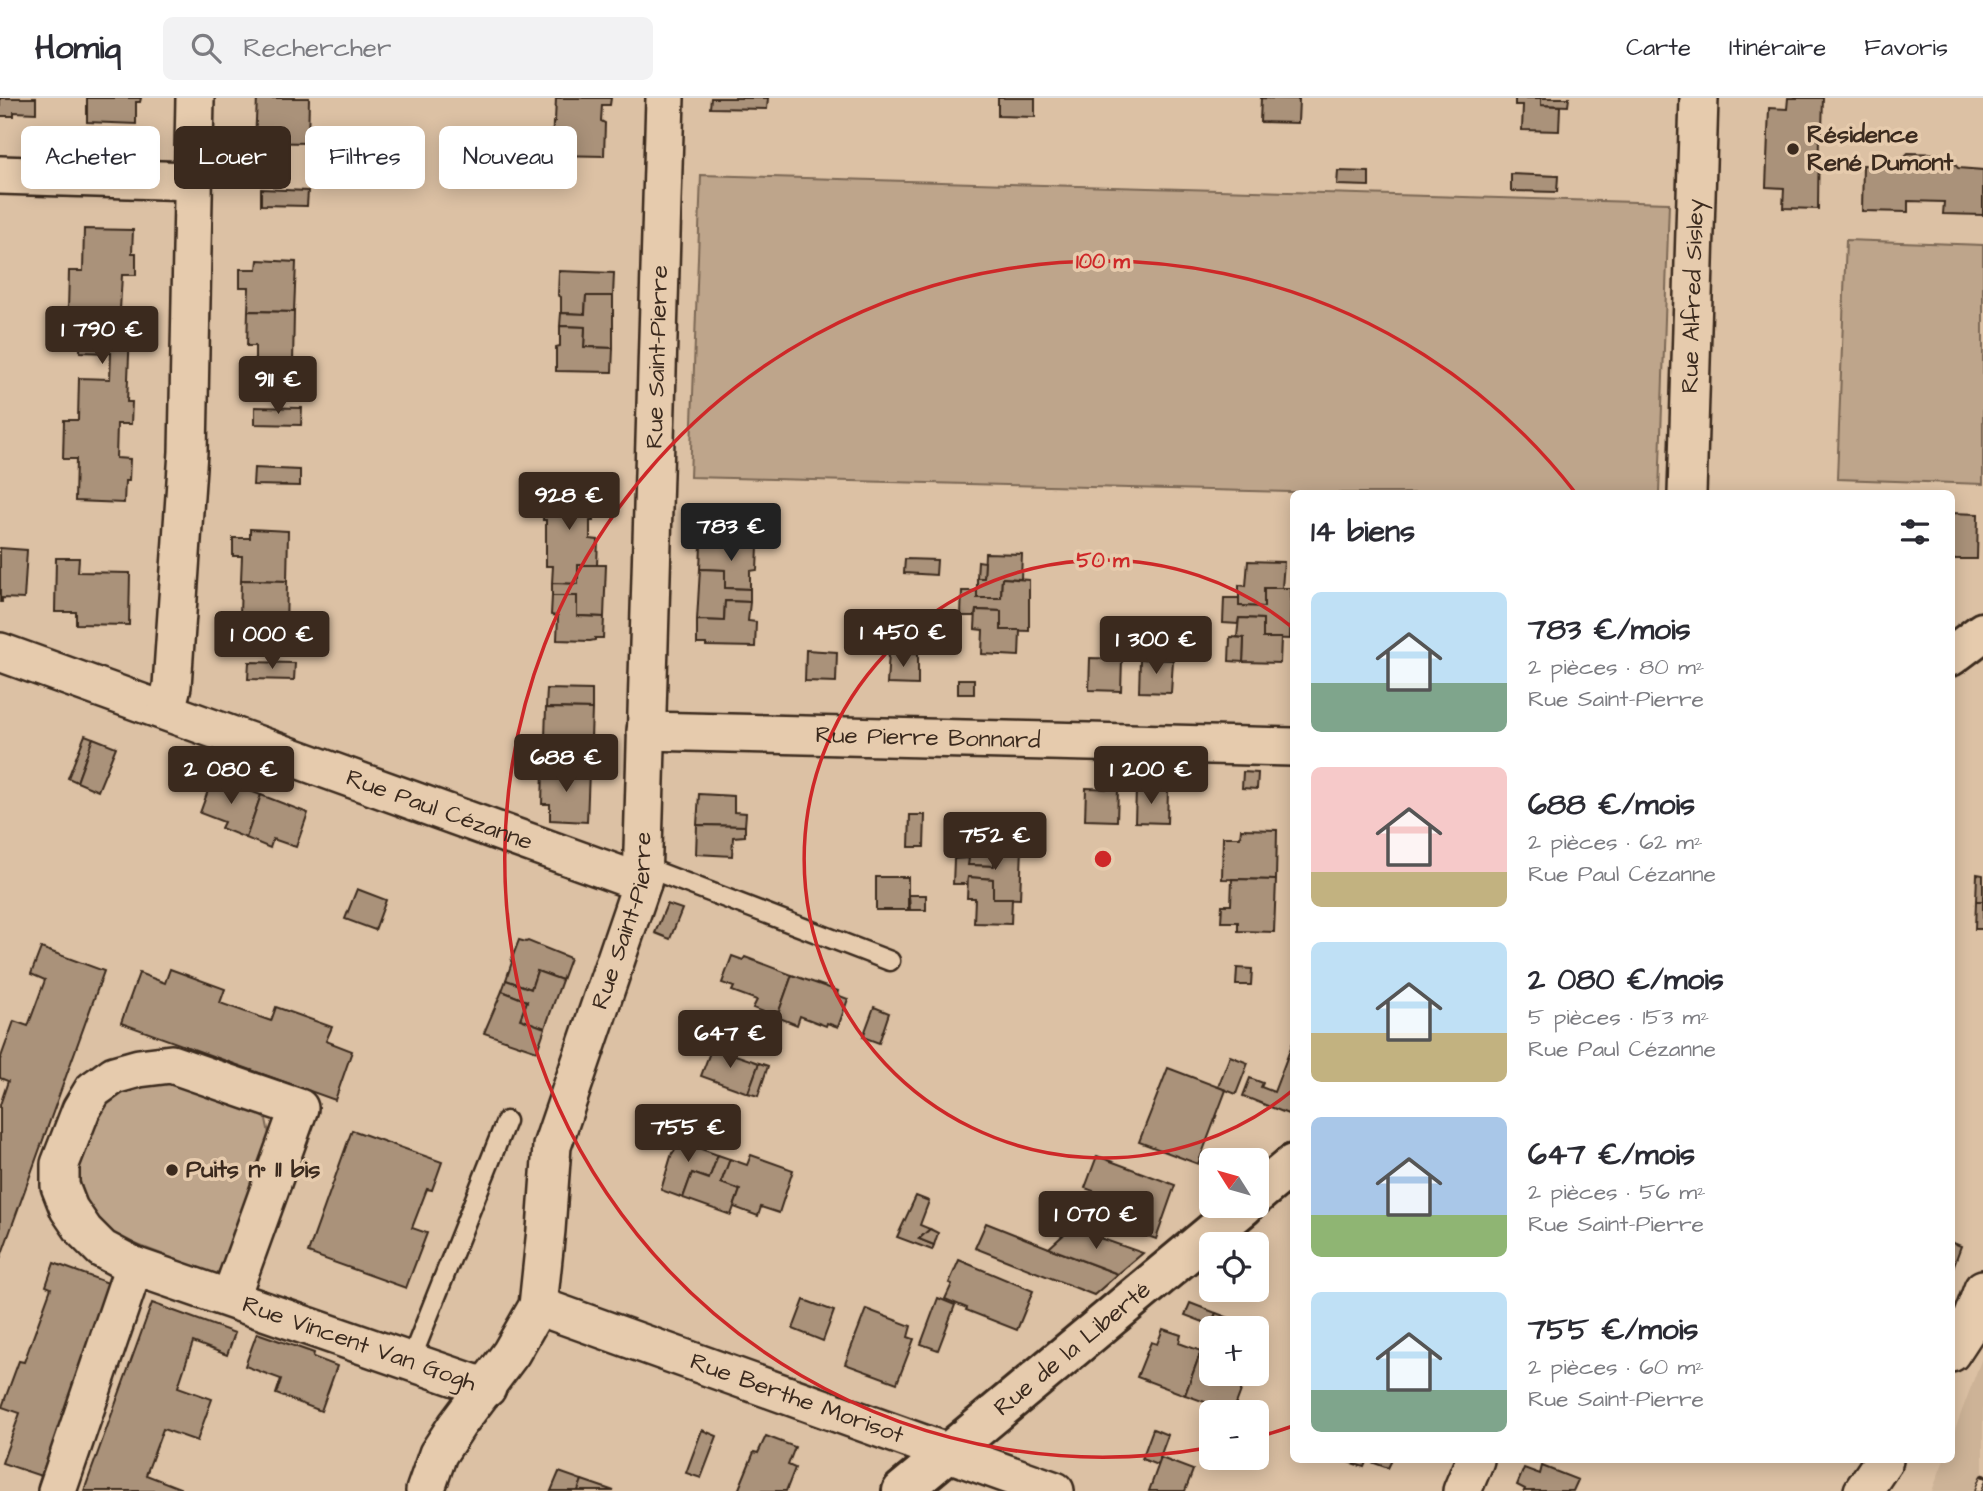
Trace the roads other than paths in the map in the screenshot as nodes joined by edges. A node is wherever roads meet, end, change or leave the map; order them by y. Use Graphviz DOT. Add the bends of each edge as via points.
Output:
graph roads {
  1 [pos="195,98"];
  2 [pos="665,98"];
  3 [pos="1699,98"];
  4 [pos="194,126"];
  5 [pos="0,175"];
  6 [pos="174,180"];
  7 [pos="193,189"];
  8 [pos="1688,490"];
  9 [pos="1983,632"];
  10 [pos="0,652"];
  11 [pos="1955,653"];
  12 [pos="166,710"];
  13 [pos="646,731"];
  14 [pos="1290,747"];
  15 [pos="642,874"];
  16 [pos="890,961"];
  17 [pos="506,1121"];
  18 [pos="1290,1167"];
  19 [pos="1269,1184"];
  20 [pos="1230,1218"];
  21 [pos="134,1266"];
  22 [pos="1983,1289"];
  23 [pos="230,1299"];
  24 [pos="538,1306"];
  25 [pos="1955,1347"];
  26 [pos="410,1362"];
  27 [pos="487,1388"];
  28 [pos="948,1452"];
  29 [pos="1474,1463"];
  30 [pos="1882,1463"];
  31 [pos="57,1491"];
  32 [pos="425,1491"];
  33 [pos="902,1491"];
  34 [pos="1055,1491"];
  35 [pos="1462,1491"];
  36 [pos="1863,1491"];
  1 -- 4 [label="street"];
  2 -- 13 [label="street, Rue Saint-Pierre"];
  3 -- 8 [label="street, Rue Alfred Sisley"];
  5 -- 6 [label="street"];
  7 -- 12 [label="street" via="187,452 172,686"];
  9 -- 11 [label="street"];
  10 -- 12 [label="street, Rue Paul Cézanne"];
  12 -- 15 [label="street, Rue Paul Cézanne"];
  13 -- 14 [label="street, Rue Pierre Bonnard"];
  13 -- 15 [label="street, Rue Saint-Pierre"];
  15 -- 16 [label="lane"];
  15 -- 24 [label="street, Rue Saint-Pierre" via="552,1146"];
  17 -- 26 [label="lane"];
  18 -- 19 [label="street"];
  20 -- 28 [label="street, Rue de la Liberté"];
  21 -- 23 [label="street, Rue Vincent Van Gogh"];
  21 -- 23 [label="street, Rue Vincent Van Gogh" via="102,1249 76,1220 60,1186 60,1164 93,1090 114,1075 171,1063 299,1108"];
  21 -- 31 [label="street"];
  22 -- 25 [label="street" via="1970,1324"];
  23 -- 26 [label="street, Rue Vincent Van Gogh"];
  24 -- 27 [label="street, Rue Saint-Pierre"];
  24 -- 28 [label="street, Rue Berthe Morisot"];
  26 -- 27 [label="street, Rue Vincent Van Gogh"];
  27 -- 32 [label="street, Rue Saint-Pierre" via="438,1454"];
  28 -- 33 [label="street, Rue de la Liberté"];
  28 -- 34 [label="street, Rue Berthe Morisot"];
  29 -- 35 [label="street"];
  30 -- 36 [label="street"];
}
